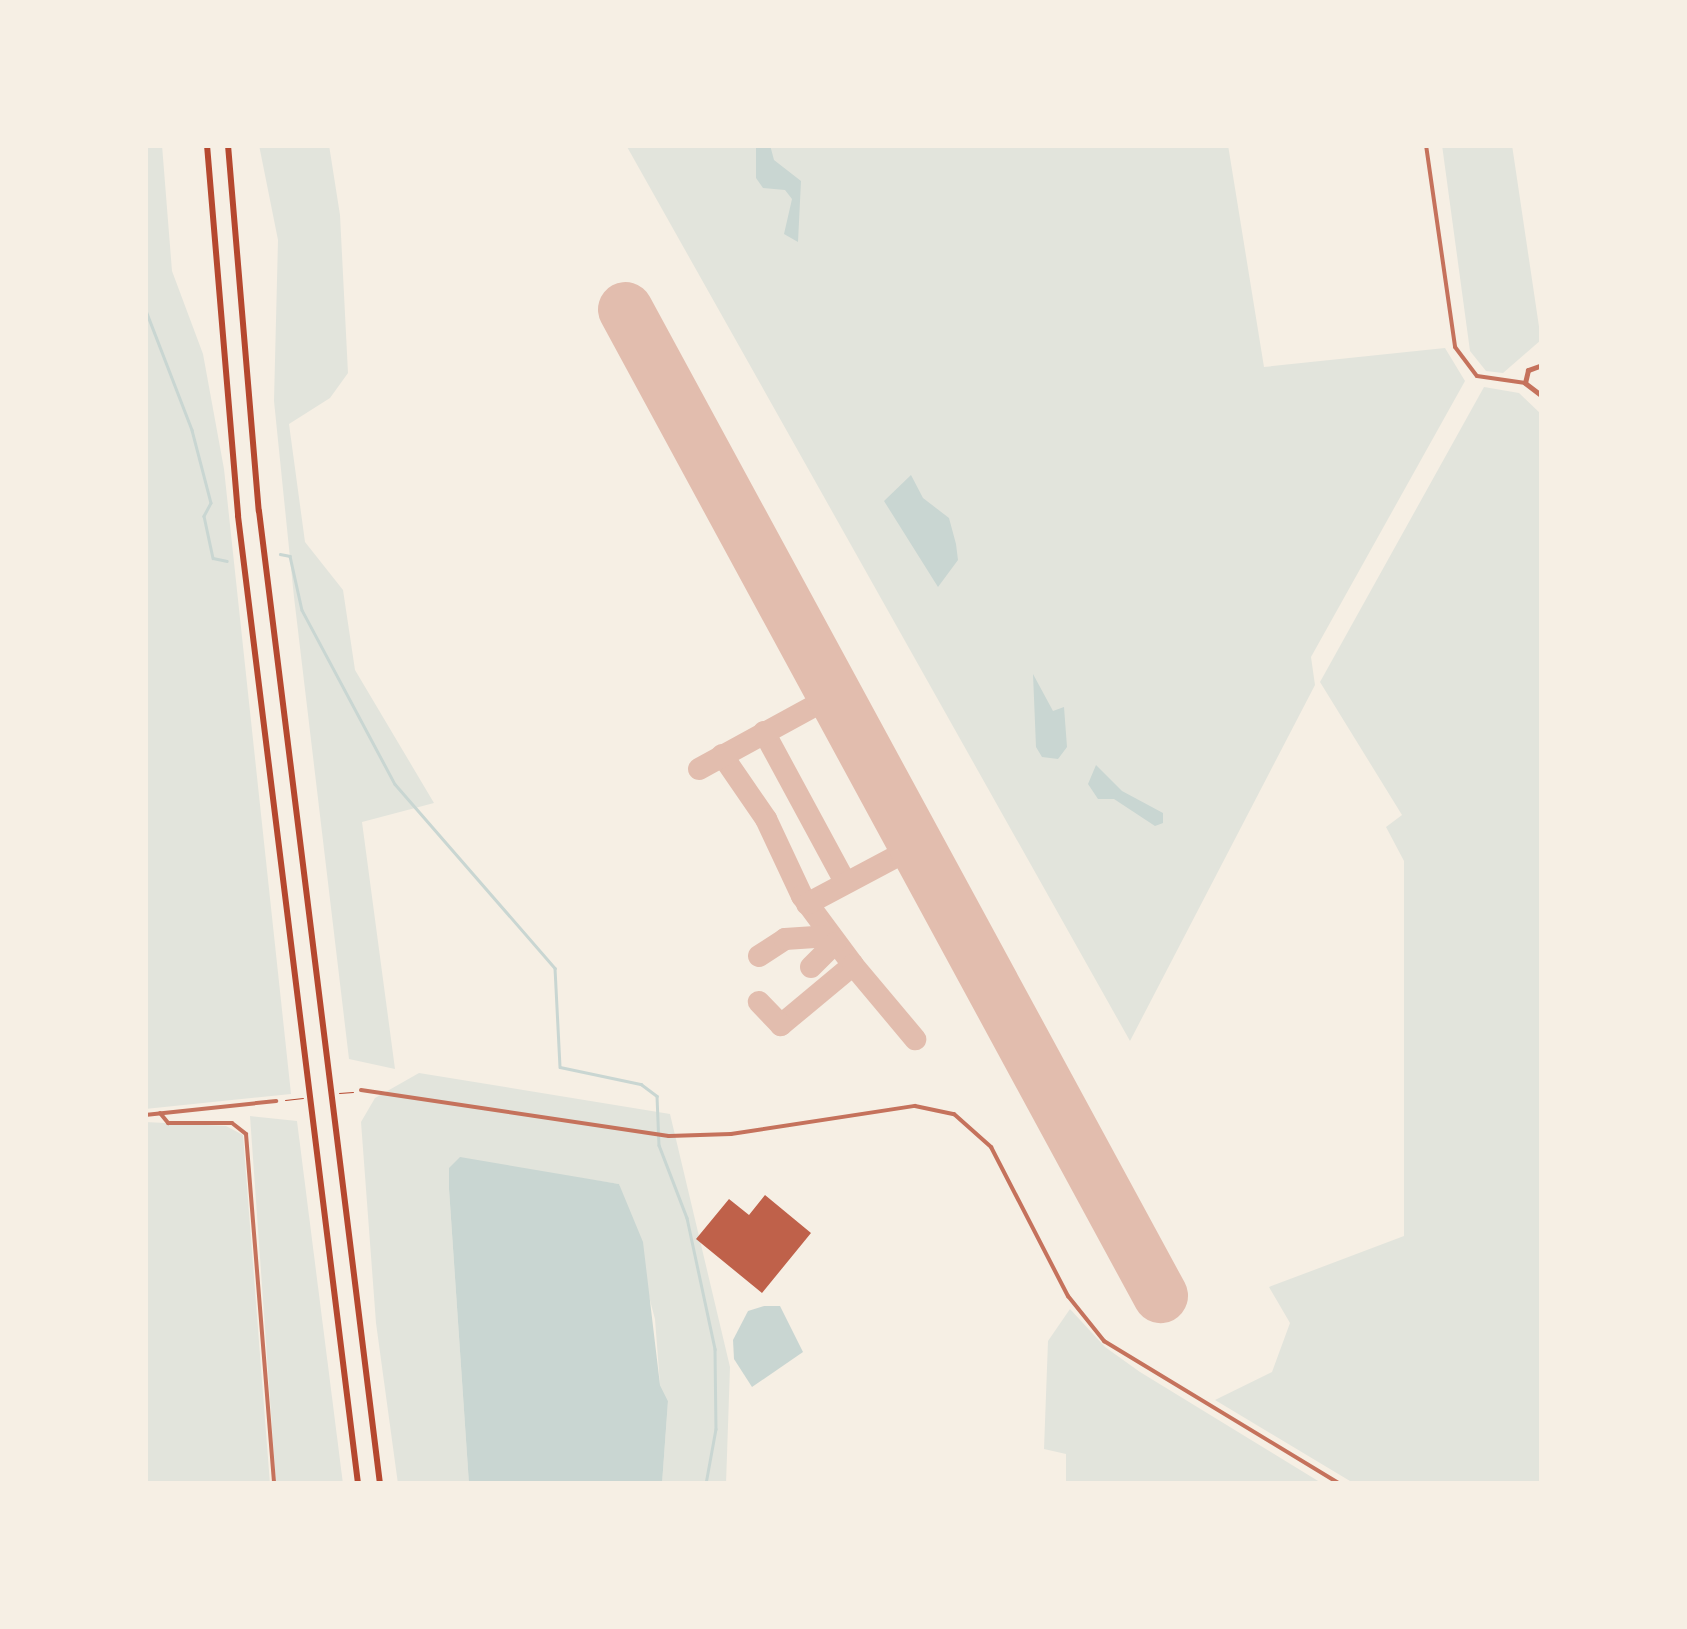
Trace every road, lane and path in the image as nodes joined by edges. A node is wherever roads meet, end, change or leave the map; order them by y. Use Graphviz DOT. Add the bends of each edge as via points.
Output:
graph roads {
  1 [pos="207,145"];
  2 [pos="228,145"];
  3 [pos="1426,145"];
  4 [pos="1542,365"];
  5 [pos="1524,383"];
  6 [pos="1542,396"];
  7 [pos="361,1090"];
  8 [pos="327,1095"];
  9 [pos="310,1097"];
  10 [pos="276,1101"];
  11 [pos="160,1114"];
  12 [pos="145,1115"];
  13 [pos="274,1484"];
  14 [pos="358,1484"];
  15 [pos="380,1484"];
  16 [pos="1340,1484"];
  1 -- 14 [label="highway" via="238,516"];
  2 -- 15 [label="highway" via="259,511"];
  3 -- 5 [label="street" via="1455,347 1477,376"];
  4 -- 5 [label="street" via="1528,370"];
  5 -- 6 [label="street"];
  7 -- 8 [label="path"];
  7 -- 16 [label="street" via="669,1136 731,1134 915,1106 954,1114 992,1146 1079,1314 1131,1361"];
  9 -- 10 [label="path"];
  10 -- 11 [label="street"];
  11 -- 12 [label="street"];
  11 -- 13 [label="street" via="168,1124 232,1122 246,1134"];
}
